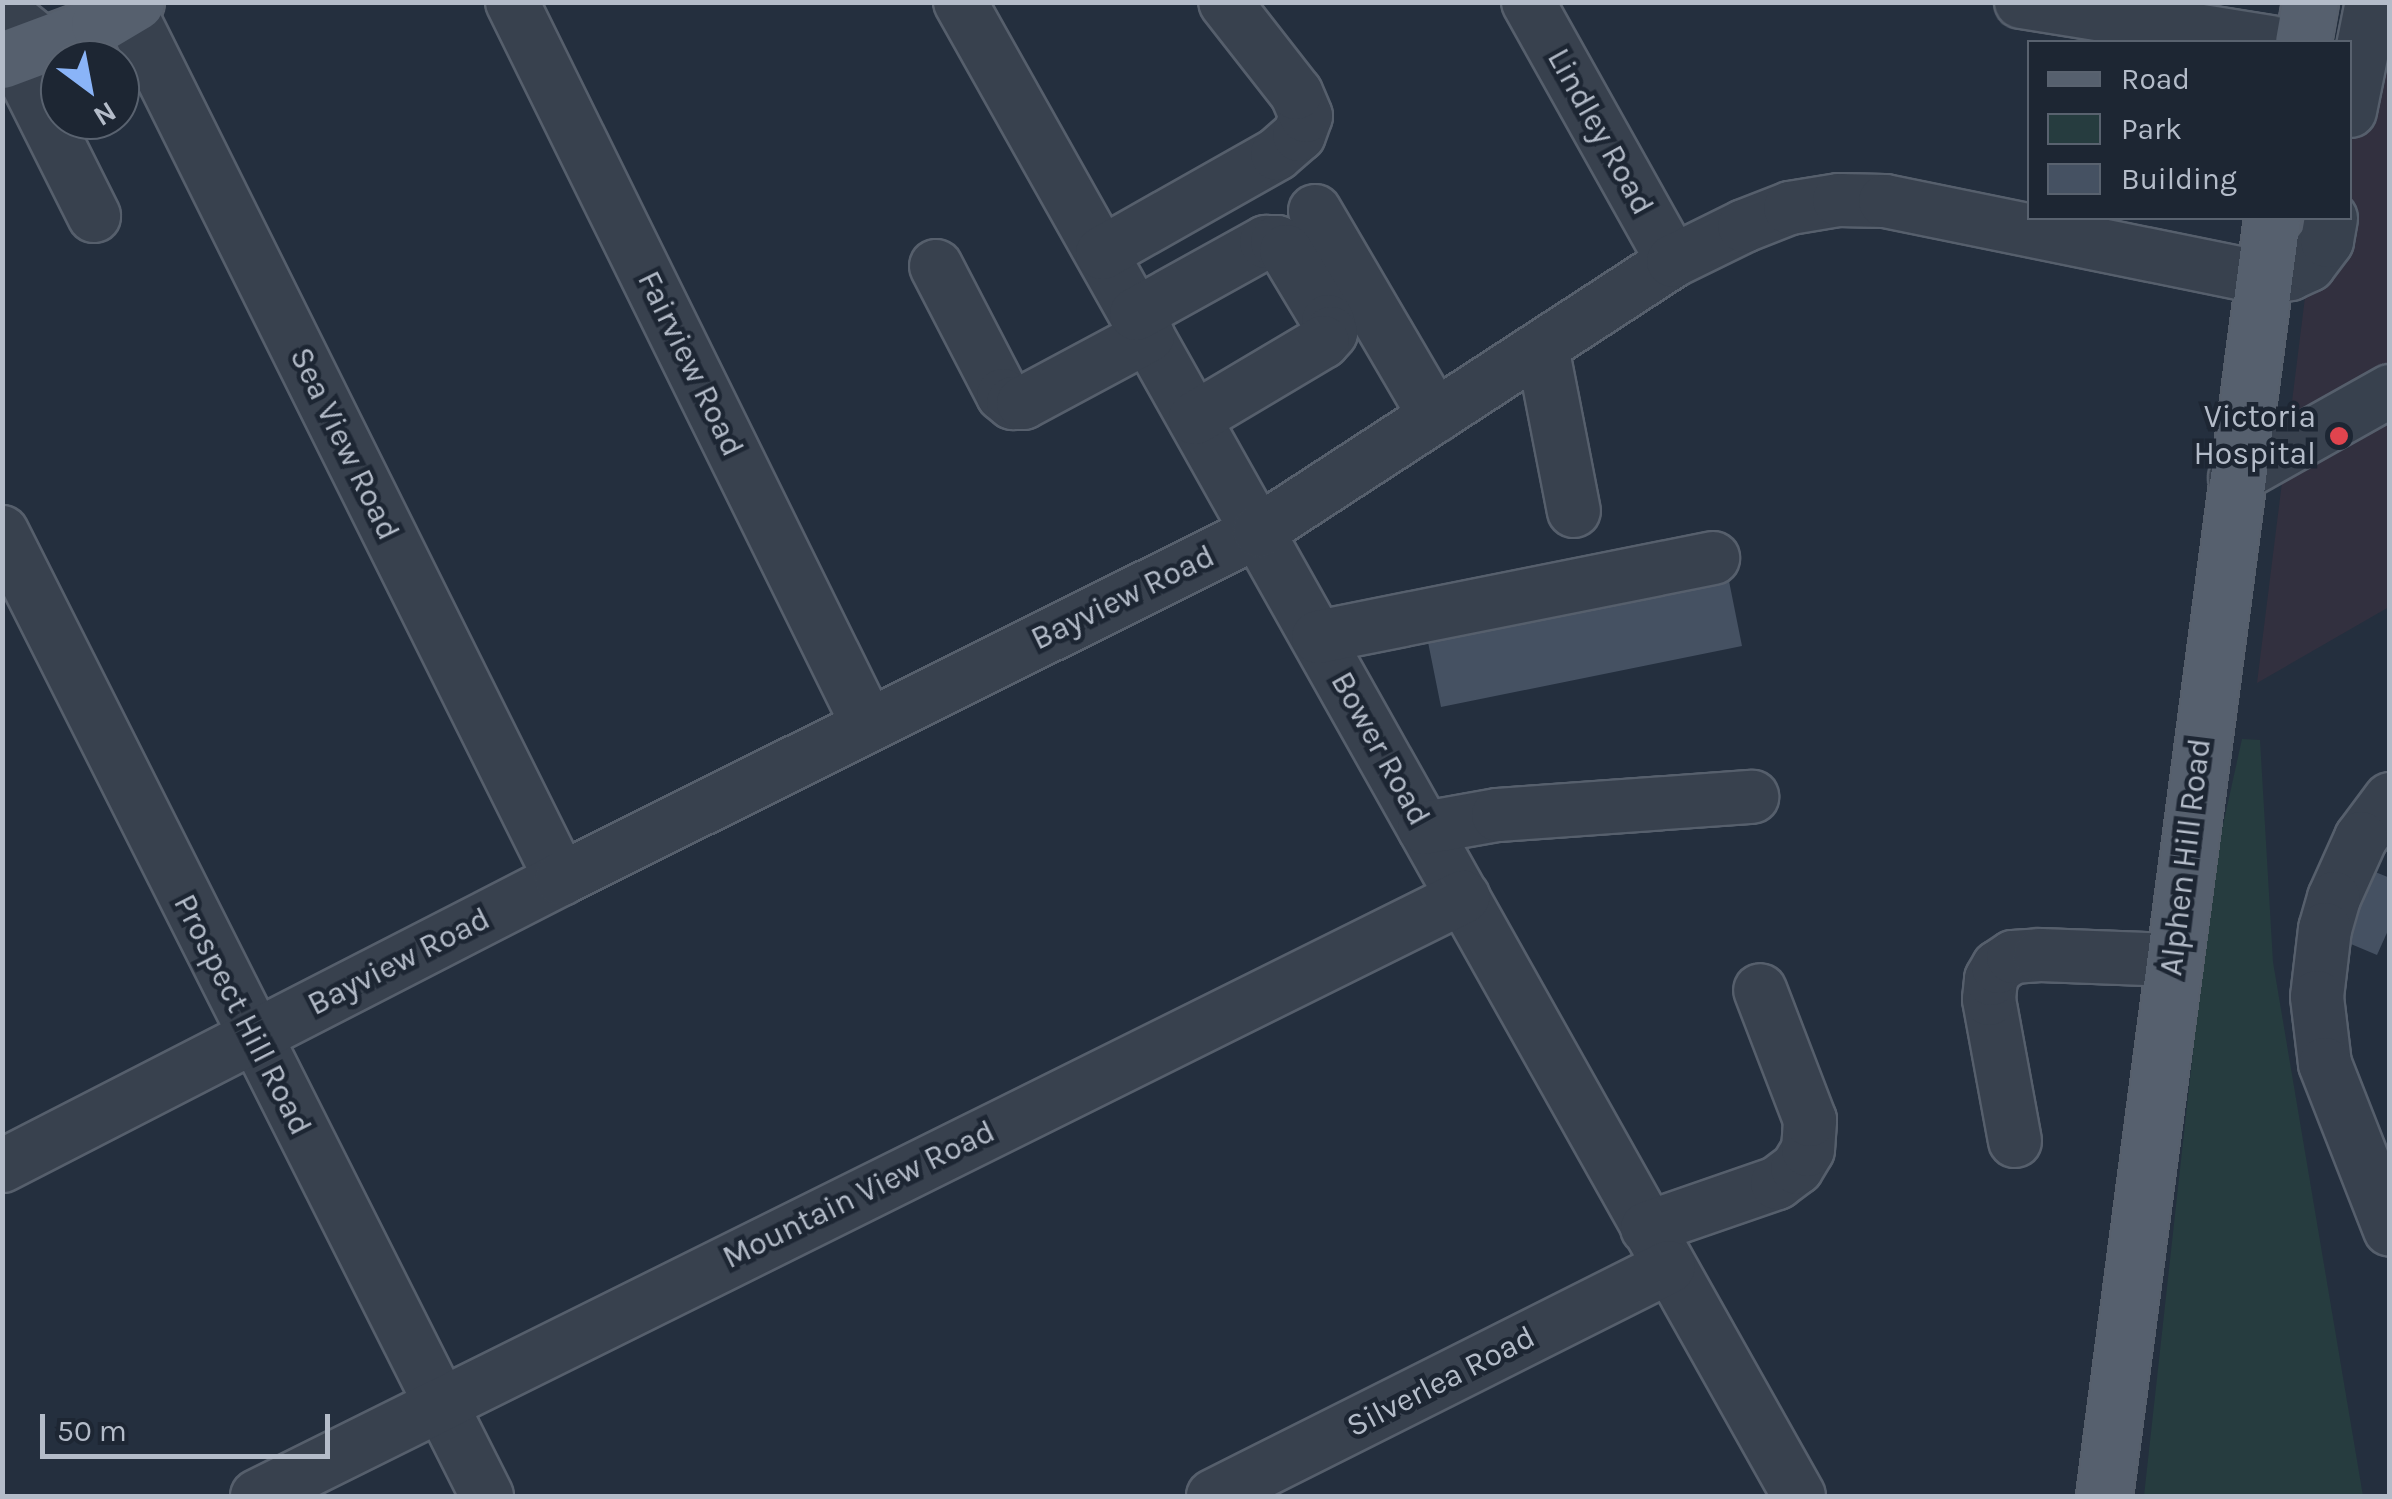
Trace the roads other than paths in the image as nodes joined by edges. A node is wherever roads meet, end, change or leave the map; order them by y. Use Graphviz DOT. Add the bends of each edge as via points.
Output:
graph roads {
  1 [pos="512,2"];
  2 [pos="960,2"];
  3 [pos="1224,2"];
  4 [pos="1528,2"];
  5 [pos="2310,2"];
  6 [pos="2372,2"];
  7 [pos="115,4"];
  8 [pos="2039,18"];
  9 [pos="2204,38"];
  10 [pos="2238,40"];
  11 [pos="2304,40"];
  12 [pos="11,43"];
  13 [pos="2352,101"];
  14 [pos="1315,211"];
  15 [pos="94,216"];
  16 [pos="2272,220"];
  17 [pos="2330,220"];
  18 [pos="1102,253"];
  19 [pos="1673,261"];
  20 [pos="936,266"];
  21 [pos="2263,278"];
  22 [pos="1142,325"];
  23 [pos="1542,348"];
  24 [pos="2390,392"];
  25 [pos="1435,416"];
  26 [pos="1194,418"];
  27 [pos="2234,478"];
  28 [pos="1574,511"];
  29 [pos="1259,531"];
  30 [pos="2,532"];
  31 [pos="1713,558"];
  32 [pos="1318,637"];
  33 [pos="868,724"];
  34 [pos="1752,797"];
  35 [pos="2390,799"];
  36 [pos="1424,828"];
  37 [pos="560,879"];
  38 [pos="1463,897"];
  39 [pos="2173,960"];
  40 [pos="1760,990"];
  41 [pos="253,1038"];
  42 [pos="2015,1141"];
  43 [pos="2,1166"];
  44 [pos="2390,1230"];
  45 [pos="1658,1248"];
  46 [pos="438,1403"];
  47 [pos="257,1496"];
  48 [pos="486,1496"];
  49 [pos="1212,1496"];
  50 [pos="1799,1496"];
  51 [pos="2104,1496"];
  1 -- 33 [label="street, Fairview Road"];
  2 -- 18 [label="street, Bower Road"];
  3 -- 18 [label="street" via="1296,93 1306,116 1299,135"];
  4 -- 19 [label="street, Lindley Road"];
  5 -- 11 [label="main road"];
  6 -- 13 [label="street"];
  7 -- 12 [label="main road"];
  7 -- 37 [label="street, Sea View Road"];
  8 -- 9 [label="street"];
  9 -- 10 [label="street"];
  12 -- 15 [label="street"];
  14 -- 25 [label="street"];
  16 -- 21 [label="main road, Alphen Hill Road"];
  17 -- 21 [label="street" via="2326,240 2309,265"];
  18 -- 22 [label="street, Bower Road"];
  19 -- 21 [label="street, Bayview Road" via="1790,208 1870,200"];
  19 -- 23 [label="street, Bayview Road"];
  20 -- 22 [label="street" via="1003,395 1014,403 1024,403"];
  21 -- 27 [label="main road, Alphen Hill Road"];
  22 -- 26 [label="street, Bower Road"];
  22 -- 26 [label="street" via="1266,242 1286,250 1328,321 1331,333 1324,342"];
  23 -- 25 [label="street, Bayview Road"];
  23 -- 28 [label="street"];
  24 -- 27 [label="street"];
  25 -- 29 [label="street, Bayview Road"];
  26 -- 29 [label="street, Bower Road"];
  27 -- 39 [label="main road, Alphen Hill Road"];
  29 -- 32 [label="street, Bower Road"];
  29 -- 33 [label="street, Bayview Road"];
  30 -- 41 [label="street, Prospect Hill Road"];
  31 -- 32 [label="street"];
  32 -- 36 [label="street, Bower Road"];
  33 -- 37 [label="street, Bayview Road"];
  34 -- 36 [label="street" via="1498,815"];
  35 -- 44 [label="street" via="2361,838 2334,898 2317,997 2325,1064"];
  36 -- 38 [label="street, Bower Road"];
  37 -- 41 [label="street, Bayview Road"];
  38 -- 45 [label="street, Bower Road"];
  38 -- 46 [label="street, Mountain View Road"];
  39 -- 42 [label="street" via="2040,955 2013,957 1998,967 1989,999"];
  39 -- 51 [label="main road, Alphen Hill Road"];
  40 -- 45 [label="street, Silverlea Road" via="1810,1120 1808,1150 1777,1184"];
  41 -- 43 [label="street, Bayview Road"];
  41 -- 46 [label="street, Prospect Hill Road"];
  45 -- 49 [label="street, Silverlea Road"];
  45 -- 50 [label="street, Bower Road"];
  46 -- 47 [label="street, Mountain View Road"];
  46 -- 48 [label="street, Prospect Hill Road"];
}
